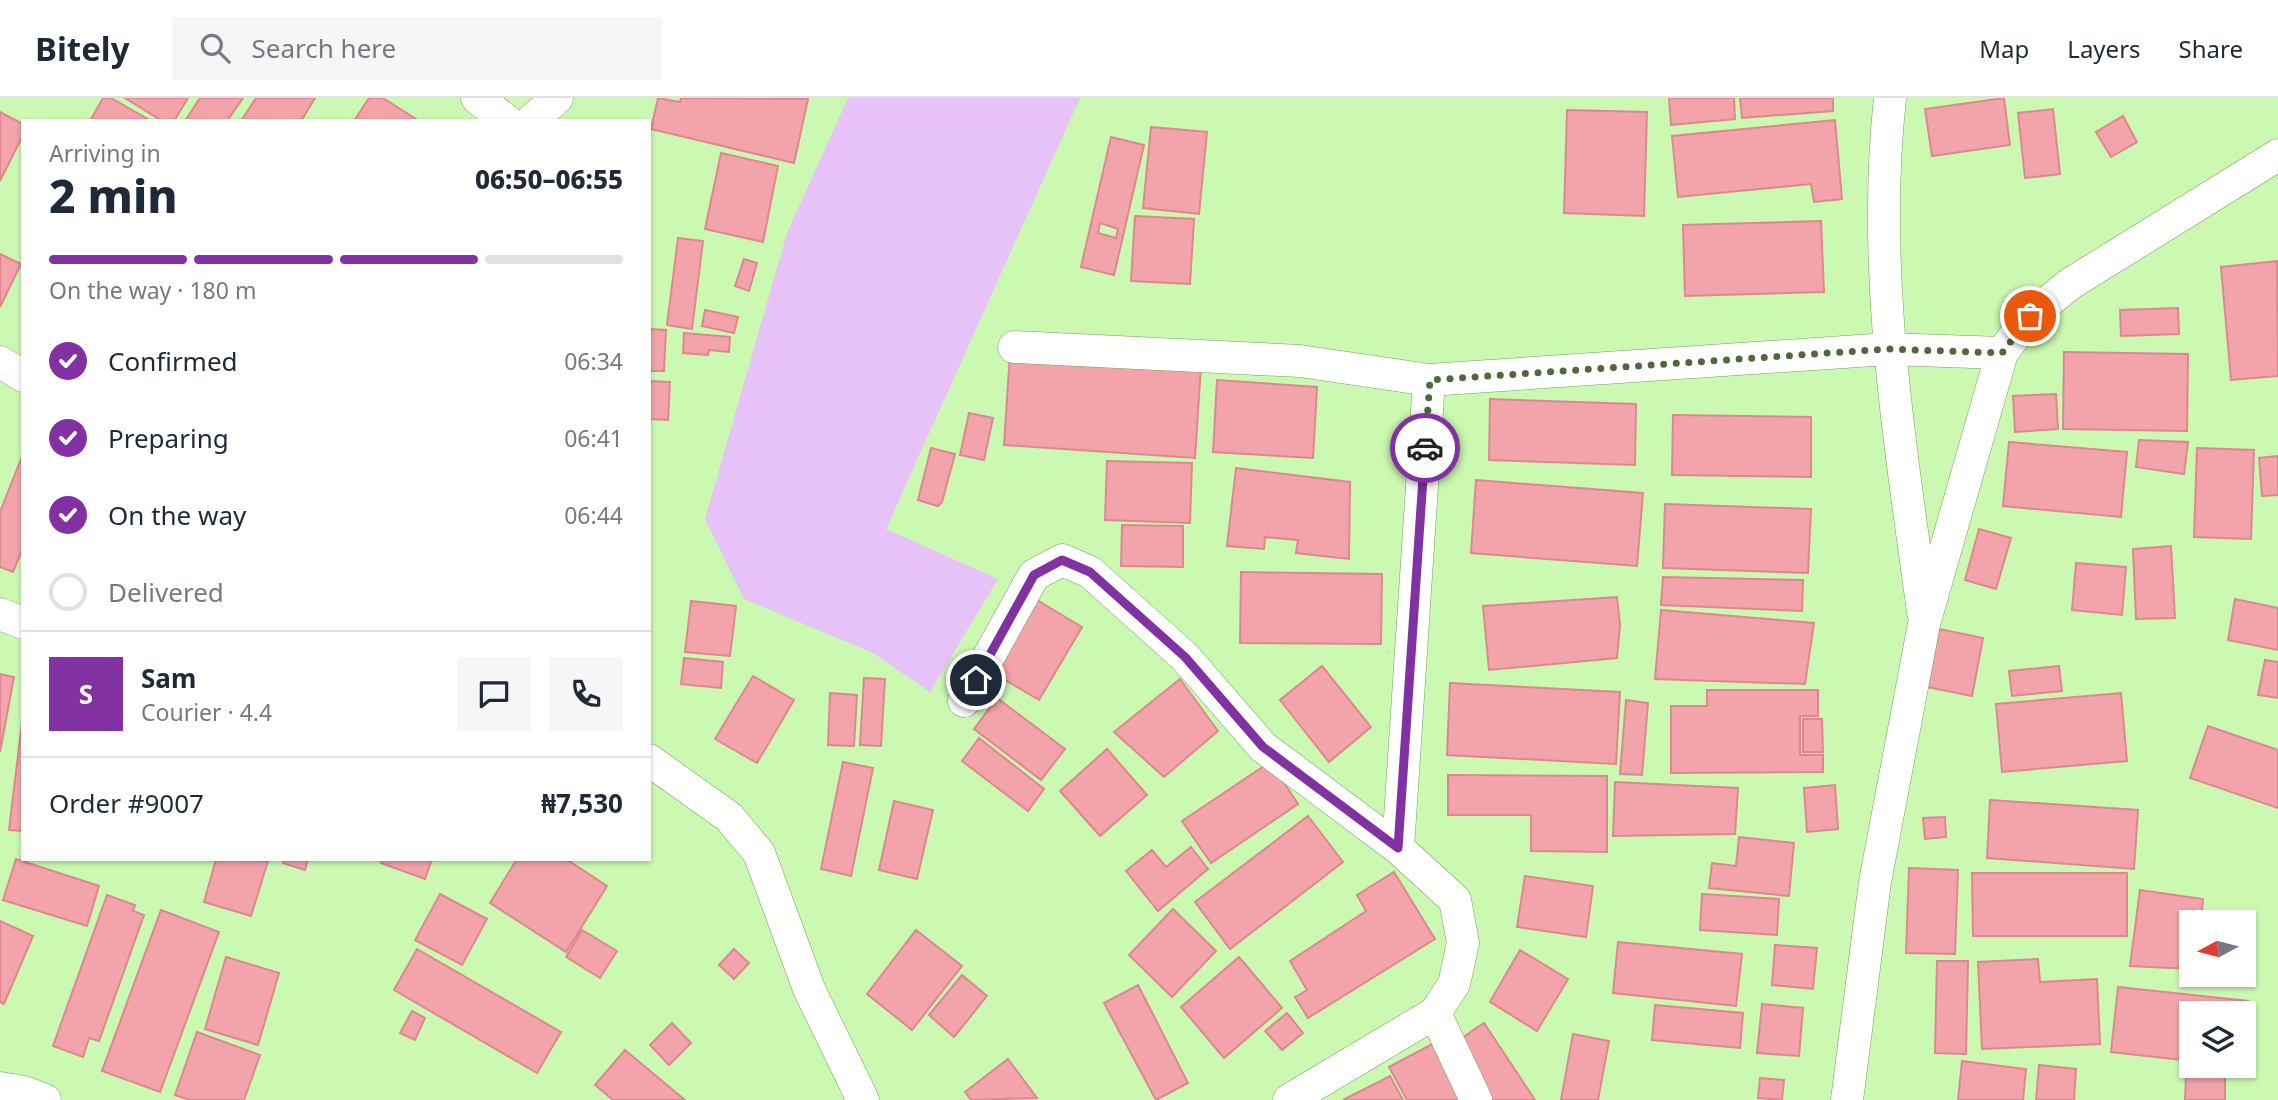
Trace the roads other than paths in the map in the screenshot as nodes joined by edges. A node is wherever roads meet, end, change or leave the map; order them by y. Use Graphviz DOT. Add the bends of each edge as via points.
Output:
graph roads {
  1 [pos="477,98"];
  2 [pos="557,98"];
  3 [pos="1890,98"];
  4 [pos="504,119"];
  5 [pos="533,119"];
  6 [pos="2278,155"];
  7 [pos="1014,347"];
  8 [pos="1888,349"];
  9 [pos="2002,353"];
  10 [pos="0,362"];
  11 [pos="21,375"];
  12 [pos="1430,380"];
  13 [pos="0,614"];
  14 [pos="21,622"];
  15 [pos="1924,624"];
  16 [pos="964,701"];
  17 [pos="651,761"];
  18 [pos="1398,848"];
  19 [pos="1435,1013"];
  20 [pos="0,1088"];
  21 [pos="45,1100"];
  22 [pos="863,1100"];
  23 [pos="1289,1100"];
  24 [pos="1476,1100"];
  25 [pos="1847,1100"];
  1 -- 4 [label="street"];
  2 -- 5 [label="street"];
  3 -- 8 [label="street" via="1882,167"];
  6 -- 9 [label="street" via="2070,284 2030,316"];
  7 -- 12 [label="street" via="1300,361"];
  8 -- 9 [label="street"];
  8 -- 12 [label="street"];
  8 -- 15 [label="street"];
  9 -- 15 [label="street"];
  10 -- 11 [label="street"];
  12 -- 18 [label="street"];
  13 -- 14 [label="street"];
  15 -- 25 [label="street" via="1875,882"];
  16 -- 18 [label="street" via="1034,575 1062,560 1090,572 1185,657 1263,747"];
  17 -- 22 [label="street" via="729,817 759,853 809,989"];
  18 -- 19 [label="street" via="1455,900 1463,943 1454,984"];
  19 -- 23 [label="street"];
  19 -- 24 [label="street"];
  20 -- 21 [label="street"];
}
